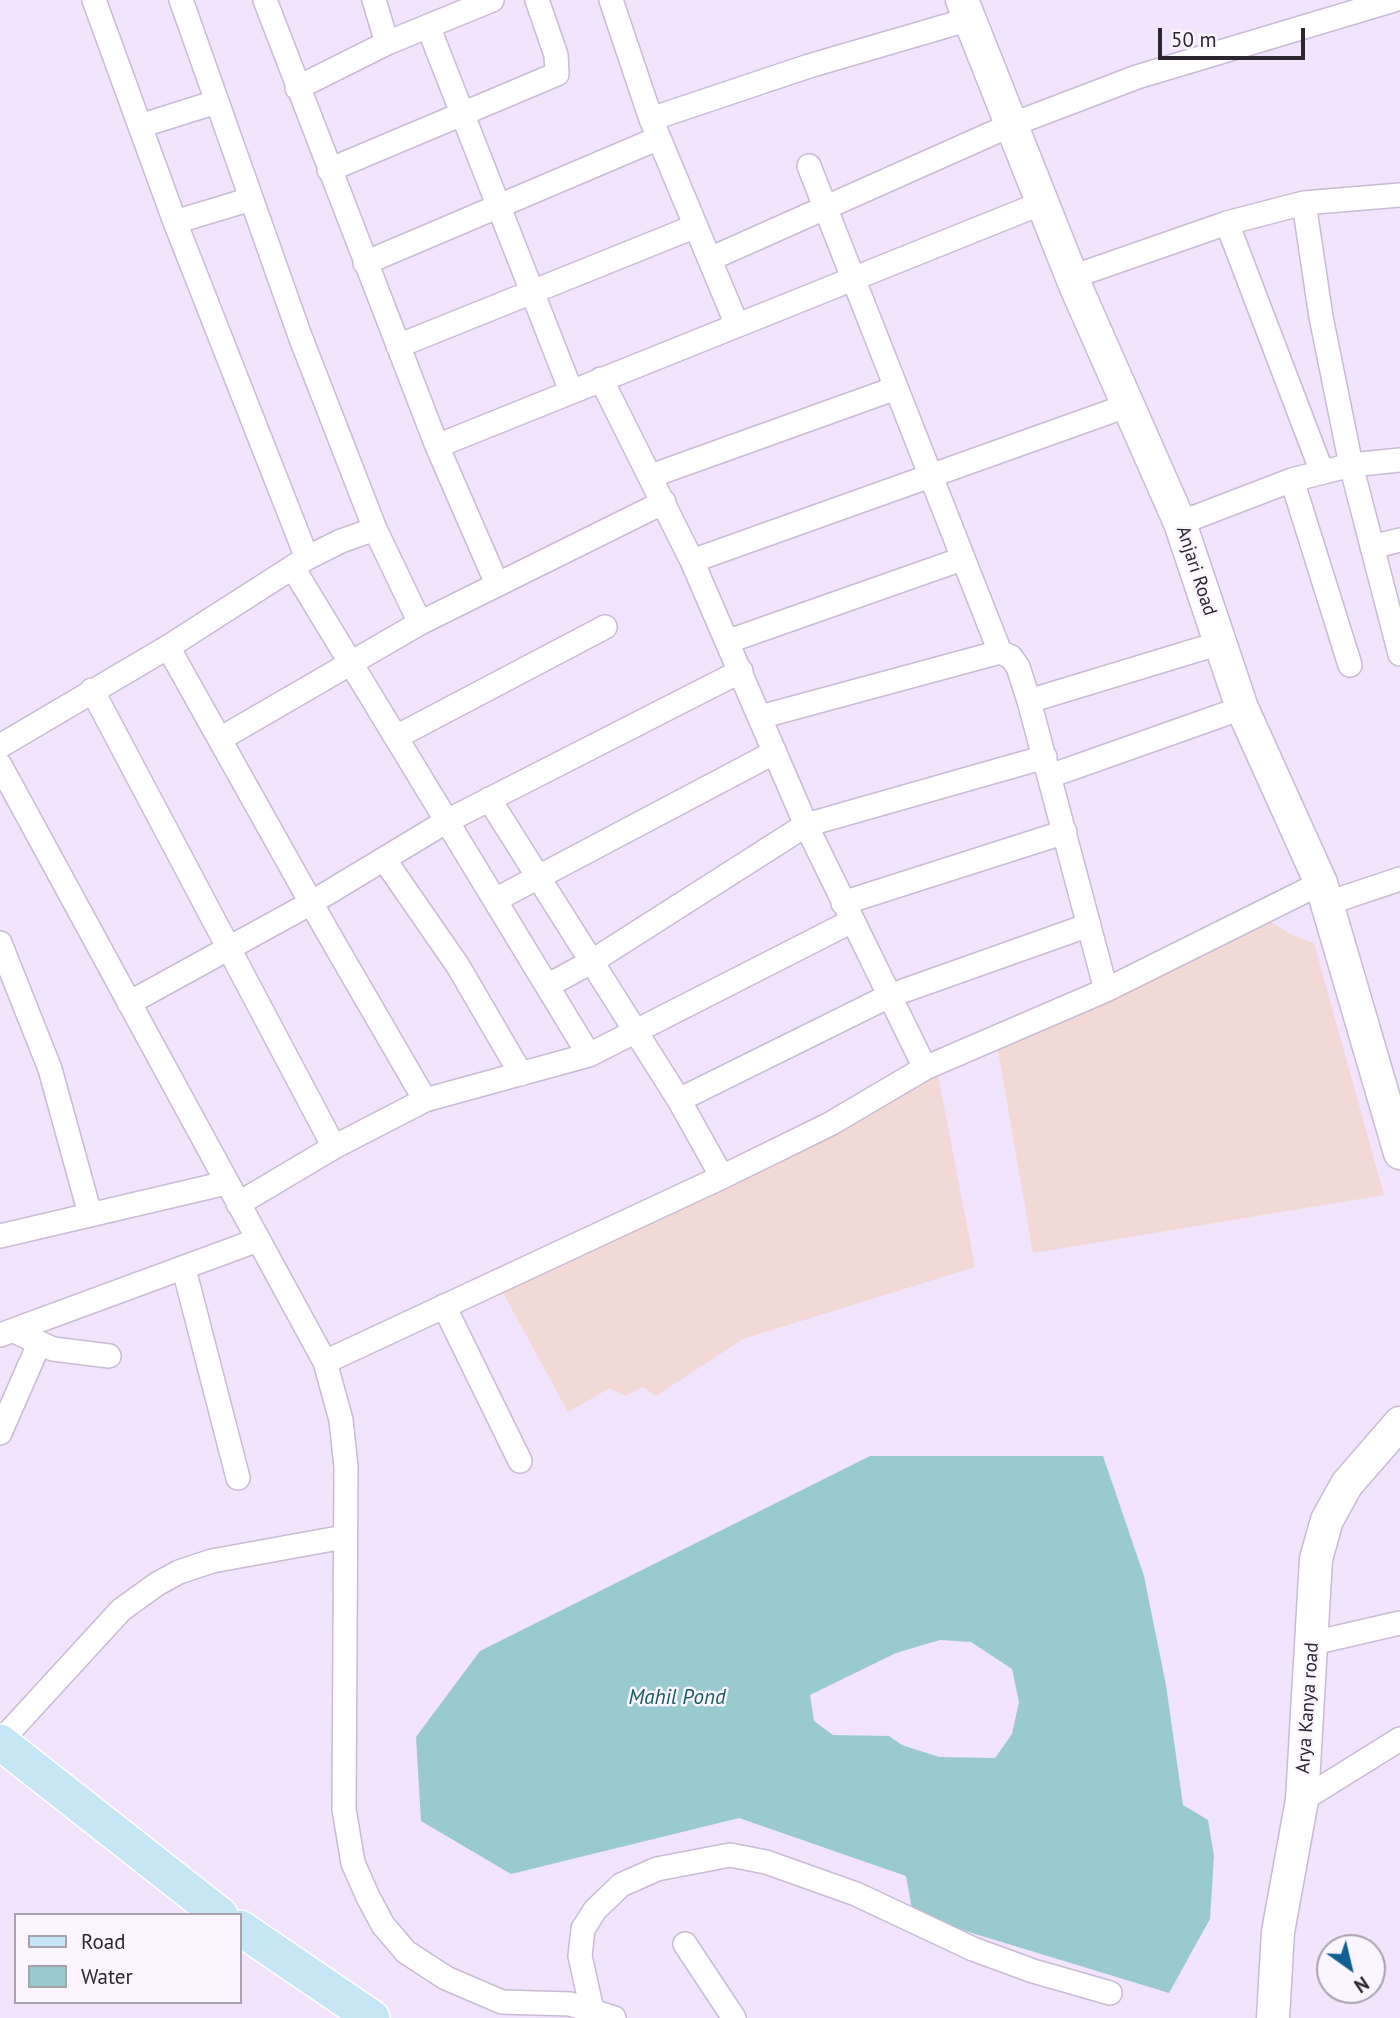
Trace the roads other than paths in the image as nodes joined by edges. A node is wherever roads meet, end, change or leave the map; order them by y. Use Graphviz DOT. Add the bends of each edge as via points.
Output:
graph roads {
  1 [pos="94,0"];
  2 [pos="181,0"];
  3 [pos="265,0"];
  4 [pos="374,0"];
  5 [pos="492,0"];
  6 [pos="537,0"];
  7 [pos="1394,0"];
  8 [pos="616,1"];
  9 [pos="466,5"];
  10 [pos="969,6"];
  11 [pos="428,26"];
  12 [pos="387,43"];
  13 [pos="297,88"];
  14 [pos="216,102"];
  15 [pos="462,114"];
  16 [pos="1011,125"];
  17 [pos="140,126"];
  18 [pos="655,128"];
  19 [pos="809,166"];
  20 [pos="328,170"];
  21 [pos="1400,195"];
  22 [pos="251,199"];
  23 [pos="1042,203"];
  24 [pos="1304,203"];
  25 [pos="826,207"];
  26 [pos="500,209"];
  27 [pos="175,222"];
  28 [pos="1227,223"];
  29 [pos="696,226"];
  30 [pos="710,259"];
  31 [pos="365,263"];
  32 [pos="1072,276"];
  33 [pos="854,278"];
  34 [pos="534,294"];
  35 [pos="737,325"];
  36 [pos="398,346"];
  37 [pos="601,379"];
  38 [pos="896,388"];
  39 [pos="571,391"];
  40 [pos="1129,405"];
  41 [pos="437,446"];
  42 [pos="1400,460"];
  43 [pos="1351,465"];
  44 [pos="1322,472"];
  45 [pos="652,476"];
  46 [pos="930,478"];
  47 [pos="1292,480"];
  48 [pos="664,502"];
  49 [pos="1180,523"];
  50 [pos="375,529"];
  51 [pos="1400,540"];
  52 [pos="1372,547"];
  53 [pos="962,559"];
  54 [pos="692,561"];
  55 [pos="300,563"];
  56 [pos="497,584"];
  57 [pos="420,622"];
  58 [pos="605,627"];
  59 [pos="729,641"];
  60 [pos="1220,643"];
  61 [pos="169,647"];
  62 [pos="1000,652"];
  63 [pos="1400,654"];
  64 [pos="352,663"];
  65 [pos="1350,665"];
  66 [pos="741,671"];
  67 [pos="92,690"];
  68 [pos="1029,701"];
  69 [pos="1242,708"];
  70 [pos="760,717"];
  71 [pos="398,736"];
  72 [pos="220,739"];
  73 [pos="0,746"];
  74 [pos="775,752"];
  75 [pos="0,765"];
  76 [pos="1047,767"];
  77 [pos="489,799"];
  78 [pos="447,821"];
  79 [pos="806,825"];
  80 [pos="1065,832"];
  81 [pos="384,859"];
  82 [pos="541,876"];
  83 [pos="1400,879"];
  84 [pos="1324,893"];
  85 [pos="495,900"];
  86 [pos="311,903"];
  87 [pos="848,912"];
  88 [pos="1089,925"];
  89 [pos="0,943"];
  90 [pos="230,949"];
  91 [pos="591,962"];
  92 [pos="547,986"];
  93 [pos="1106,990"];
  94 [pos="889,996"];
  95 [pos="128,1003"];
  96 [pos="635,1034"];
  97 [pos="589,1055"];
  98 [pos="925,1068"];
  99 [pos="521,1074"];
  100 [pos="425,1100"];
  101 [pos="679,1100"];
  102 [pos="334,1146"];
  103 [pos="1400,1153"];
  104 [pos="722,1177"];
  105 [pos="226,1182"];
  106 [pos="238,1204"];
  107 [pos="90,1214"];
  108 [pos="0,1236"];
  109 [pos="258,1240"];
  110 [pos="184,1269"];
  111 [pos="444,1306"];
  112 [pos="7,1333"];
  113 [pos="39,1344"];
  114 [pos="109,1356"];
  115 [pos="325,1362"];
  116 [pos="1400,1423"];
  117 [pos="0,1433"];
  118 [pos="520,1461"];
  119 [pos="238,1478"];
  120 [pos="344,1536"];
  121 [pos="1400,1623"];
  122 [pos="1314,1643"];
  123 [pos="1400,1739"];
  124 [pos="0,1742"];
  125 [pos="1302,1800"];
  126 [pos="217,1913"];
  127 [pos="242,1929"];
  128 [pos="685,1944"];
  129 [pos="1110,1993"];
  130 [pos="498,2010"];
  131 [pos="592,2010"];
  132 [pos="372,2018"];
  133 [pos="614,2018"];
  134 [pos="734,2018"];
  135 [pos="1273,2018"];
  1 -- 17 [label="street"];
  2 -- 14 [label="street"];
  3 -- 13 [label="street"];
  4 -- 12 [label="street"];
  5 -- 9 [label="street"];
  6 -- 15 [label="street" via="556,55 557,74"];
  7 -- 16 [label="street" via="1137,77"];
  8 -- 18 [label="street"];
  9 -- 11 [label="street"];
  10 -- 16 [label="street, Anjari Road"];
  10 -- 18 [label="street" via="797,69"];
  11 -- 12 [label="street"];
  11 -- 15 [label="street"];
  12 -- 13 [label="street"];
  13 -- 20 [label="street"];
  14 -- 17 [label="street"];
  14 -- 22 [label="street"];
  15 -- 20 [label="street"];
  15 -- 26 [label="street"];
  16 -- 23 [label="street, Anjari Road"];
  16 -- 25 [label="street"];
  17 -- 27 [label="street"];
  18 -- 26 [label="street"];
  18 -- 29 [label="street"];
  19 -- 25 [label="street"];
  20 -- 31 [label="street"];
  21 -- 24 [label="street"];
  22 -- 27 [label="street"];
  22 -- 50 [label="street"];
  23 -- 32 [label="street, Anjari Road"];
  23 -- 33 [label="street"];
  24 -- 28 [label="street"];
  24 -- 43 [label="street"];
  25 -- 30 [label="street"];
  25 -- 33 [label="street"];
  26 -- 31 [label="street"];
  26 -- 34 [label="street"];
  27 -- 55 [label="street"];
  28 -- 32 [label="street"];
  28 -- 44 [label="street"];
  29 -- 30 [label="street"];
  29 -- 34 [label="street"];
  30 -- 35 [label="street"];
  31 -- 36 [label="street"];
  32 -- 40 [label="street, Anjari Road"];
  33 -- 35 [label="street"];
  33 -- 38 [label="street"];
  34 -- 36 [label="street"];
  34 -- 39 [label="street"];
  35 -- 37 [label="street"];
  36 -- 41 [label="street"];
  37 -- 39 [label="street"];
  37 -- 45 [label="street"];
  38 -- 45 [label="street"];
  38 -- 46 [label="street"];
  39 -- 41 [label="street"];
  40 -- 46 [label="street"];
  40 -- 49 [label="street, Anjari Road"];
  41 -- 56 [label="street"];
  42 -- 43 [label="street"];
  43 -- 44 [label="street"];
  43 -- 52 [label="street"];
  44 -- 47 [label="street"];
  45 -- 48 [label="street"];
  46 -- 53 [label="street"];
  46 -- 54 [label="street"];
  47 -- 49 [label="street"];
  47 -- 65 [label="street"];
  48 -- 54 [label="street"];
  48 -- 56 [label="street"];
  49 -- 60 [label="street, Anjari Road"];
  50 -- 55 [label="street"];
  50 -- 57 [label="street"];
  51 -- 52 [label="street"];
  52 -- 63 [label="street"];
  53 -- 59 [label="street"];
  53 -- 62 [label="street"];
  54 -- 59 [label="street"];
  55 -- 61 [label="street"];
  55 -- 64 [label="street"];
  56 -- 57 [label="street"];
  57 -- 64 [label="street"];
  58 -- 71 [label="street"];
  59 -- 66 [label="street"];
  60 -- 68 [label="street"];
  60 -- 69 [label="street, Anjari Road"];
  61 -- 67 [label="street"];
  61 -- 72 [label="street"];
  62 -- 68 [label="street" via="1012,657 1018,667"];
  62 -- 70 [label="street"];
  64 -- 71 [label="street"];
  64 -- 72 [label="street"];
  66 -- 70 [label="street"];
  66 -- 77 [label="street"];
  67 -- 73 [label="street"];
  67 -- 90 [label="street"];
  68 -- 76 [label="street"];
  69 -- 76 [label="street"];
  69 -- 84 [label="street, Anjari Road"];
  70 -- 74 [label="street"];
  71 -- 78 [label="street"];
  72 -- 86 [label="street"];
  74 -- 79 [label="street"];
  74 -- 82 [label="street"];
  75 -- 95 [label="street"];
  76 -- 79 [label="street"];
  76 -- 80 [label="street"];
  77 -- 78 [label="street"];
  77 -- 82 [label="street"];
  78 -- 81 [label="street"];
  78 -- 85 [label="street"];
  79 -- 87 [label="street"];
  79 -- 91 [label="street"];
  80 -- 87 [label="street"];
  80 -- 88 [label="street"];
  81 -- 86 [label="street"];
  81 -- 99 [label="street" via="458,966"];
  82 -- 85 [label="street"];
  82 -- 91 [label="street"];
  83 -- 84 [label="street"];
  84 -- 93 [label="street"];
  84 -- 103 [label="street, Anjari Road"];
  85 -- 92 [label="street"];
  86 -- 90 [label="street"];
  86 -- 100 [label="street"];
  87 -- 94 [label="street"];
  87 -- 96 [label="street"];
  88 -- 93 [label="street"];
  88 -- 94 [label="street"];
  89 -- 107 [label="street" via="50,1069"];
  90 -- 95 [label="street"];
  90 -- 102 [label="street"];
  91 -- 92 [label="street"];
  91 -- 96 [label="street"];
  92 -- 97 [label="street"];
  93 -- 98 [label="street"];
  94 -- 98 [label="street"];
  94 -- 101 [label="street"];
  95 -- 105 [label="street"];
  96 -- 97 [label="street"];
  96 -- 101 [label="street"];
  97 -- 99 [label="street"];
  98 -- 104 [label="street" via="830,1124"];
  99 -- 100 [label="street"];
  100 -- 102 [label="street"];
  101 -- 104 [label="street"];
  102 -- 106 [label="street"];
  104 -- 111 [label="street"];
  105 -- 106 [label="street"];
  105 -- 107 [label="street"];
  106 -- 109 [label="street"];
  107 -- 108 [label="street"];
  109 -- 110 [label="street"];
  109 -- 115 [label="street"];
  110 -- 112 [label="street"];
  110 -- 119 [label="street"];
  111 -- 115 [label="street"];
  111 -- 118 [label="street"];
  112 -- 113 [label="street"];
  113 -- 114 [label="street"];
  113 -- 117 [label="street"];
  115 -- 120 [label="street" via="346,1468"];
  116 -- 122 [label="street, Arya Kanya road" via="1347,1484 1327,1520 1316,1559"];
  120 -- 124 [label="street" via="212,1561 157,1584 121,1610"];
  120 -- 130 [label="street" via="344,1809 353,1863 383,1925 405,1952"];
  121 -- 122 [label="street"];
  122 -- 125 [label="street, Arya Kanya road"];
  123 -- 125 [label="street"];
  124 -- 126 [label="main road"];
  125 -- 135 [label="street, Arya Kanya road" via="1279,1932"];
  127 -- 132 [label="main road"];
  128 -- 134 [label="street"];
  129 -- 131 [label="street" via="973,1949 856,1894 766,1862 730,1855 657,1868 621,1885 594,1910 583,1929 580,1956"];
  130 -- 131 [label="street" via="570,2004"];
  131 -- 133 [label="street"];
}
